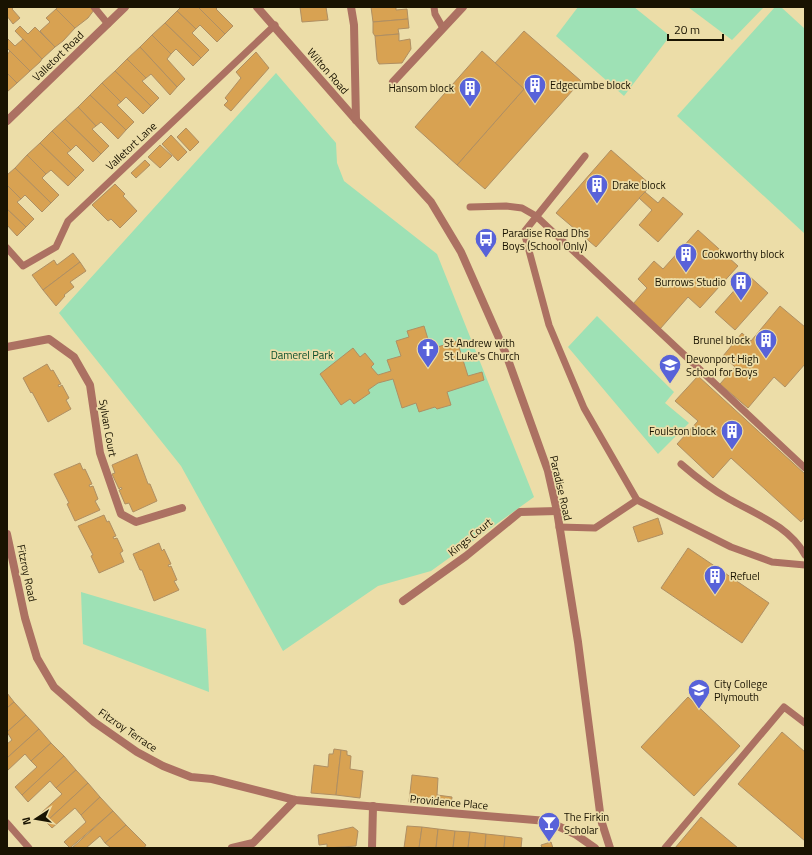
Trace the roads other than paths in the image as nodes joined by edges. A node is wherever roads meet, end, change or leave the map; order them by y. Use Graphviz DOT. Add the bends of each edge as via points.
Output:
graph roads {
  1 [pos="94,7"];
  2 [pos="125,7"];
  3 [pos="257,7"];
  4 [pos="351,7"];
  5 [pos="434,7"];
  6 [pos="463,7"];
  7 [pos="108,24"];
  8 [pos="274,25"];
  9 [pos="444,28"];
  10 [pos="392,82"];
  11 [pos="356,120"];
  12 [pos="7,121"];
  13 [pos="382,149"];
  14 [pos="586,156"];
  15 [pos="470,207"];
  16 [pos="536,216"];
  17 [pos="7,248"];
  18 [pos="7,347"];
  19 [pos="681,464"];
  20 [pos="805,468"];
  21 [pos="637,500"];
  22 [pos="182,508"];
  23 [pos="557,511"];
  24 [pos="559,527"];
  25 [pos="7,534"];
  26 [pos="805,555"];
  27 [pos="805,565"];
  28 [pos="403,601"];
  29 [pos="26,618"];
  30 [pos="805,723"];
  31 [pos="295,800"];
  32 [pos="373,806"];
  33 [pos="7,823"];
  34 [pos="245,846"];
  35 [pos="29,848"];
  36 [pos="232,848"];
  37 [pos="372,848"];
  38 [pos="595,848"];
  39 [pos="610,848"];
  40 [pos="666,848"];
  1 -- 7 [label="lane"];
  2 -- 7 [label="street, Valletort Road"];
  3 -- 8 [label="street, Wilton Road"];
  4 -- 11 [label="street" via="354,25"];
  5 -- 9 [label="lane" via="435,14"];
  6 -- 9 [label="street"];
  7 -- 12 [label="street, Valletort Road"];
  8 -- 11 [label="street, Wilton Road"];
  8 -- 17 [label="lane, Valletort Lane" via="68,221 56,247 23,266"];
  9 -- 10 [label="street"];
  11 -- 13 [label="street, Wilton Road"];
  13 -- 23 [label="street, Paradise Road" via="431,202 461,252 507,359 548,471"];
  14 -- 16 [label="lane"];
  15 -- 16 [label="lane" via="522,208"];
  16 -- 20 [label="lane"];
  16 -- 21 [label="lane" via="524,232 549,325 584,408"];
  18 -- 22 [label="street, Sylvan Court" via="49,339 74,357 90,385 100,453 121,514 136,522"];
  19 -- 26 [label="lane" via="706,484 777,525 798,542"];
  21 -- 24 [label="lane" via="594,528"];
  21 -- 27 [label="lane" via="731,547 772,562"];
  23 -- 24 [label="street, Paradise Road"];
  23 -- 28 [label="street, Kings Court" via="520,512 466,556"];
  24 -- 39 [label="street, Paradise Road" via="578,642 601,820"];
  25 -- 29 [label="street, Fitzroy Road"];
  29 -- 31 [label="street, Fitzroy Terrace" via="37,658 54,687 94,722 137,752 162,766 191,777 212,779"];
  30 -- 40 [label="lane" via="784,707"];
  31 -- 32 [label="street, Providence Place"];
  31 -- 34 [label="street" via="253,843"];
  32 -- 37 [label="street"];
  32 -- 38 [label="street, Providence Place" via="547,821 561,826"];
  33 -- 35 [label="lane"];
  34 -- 36 [label="street"];
}
